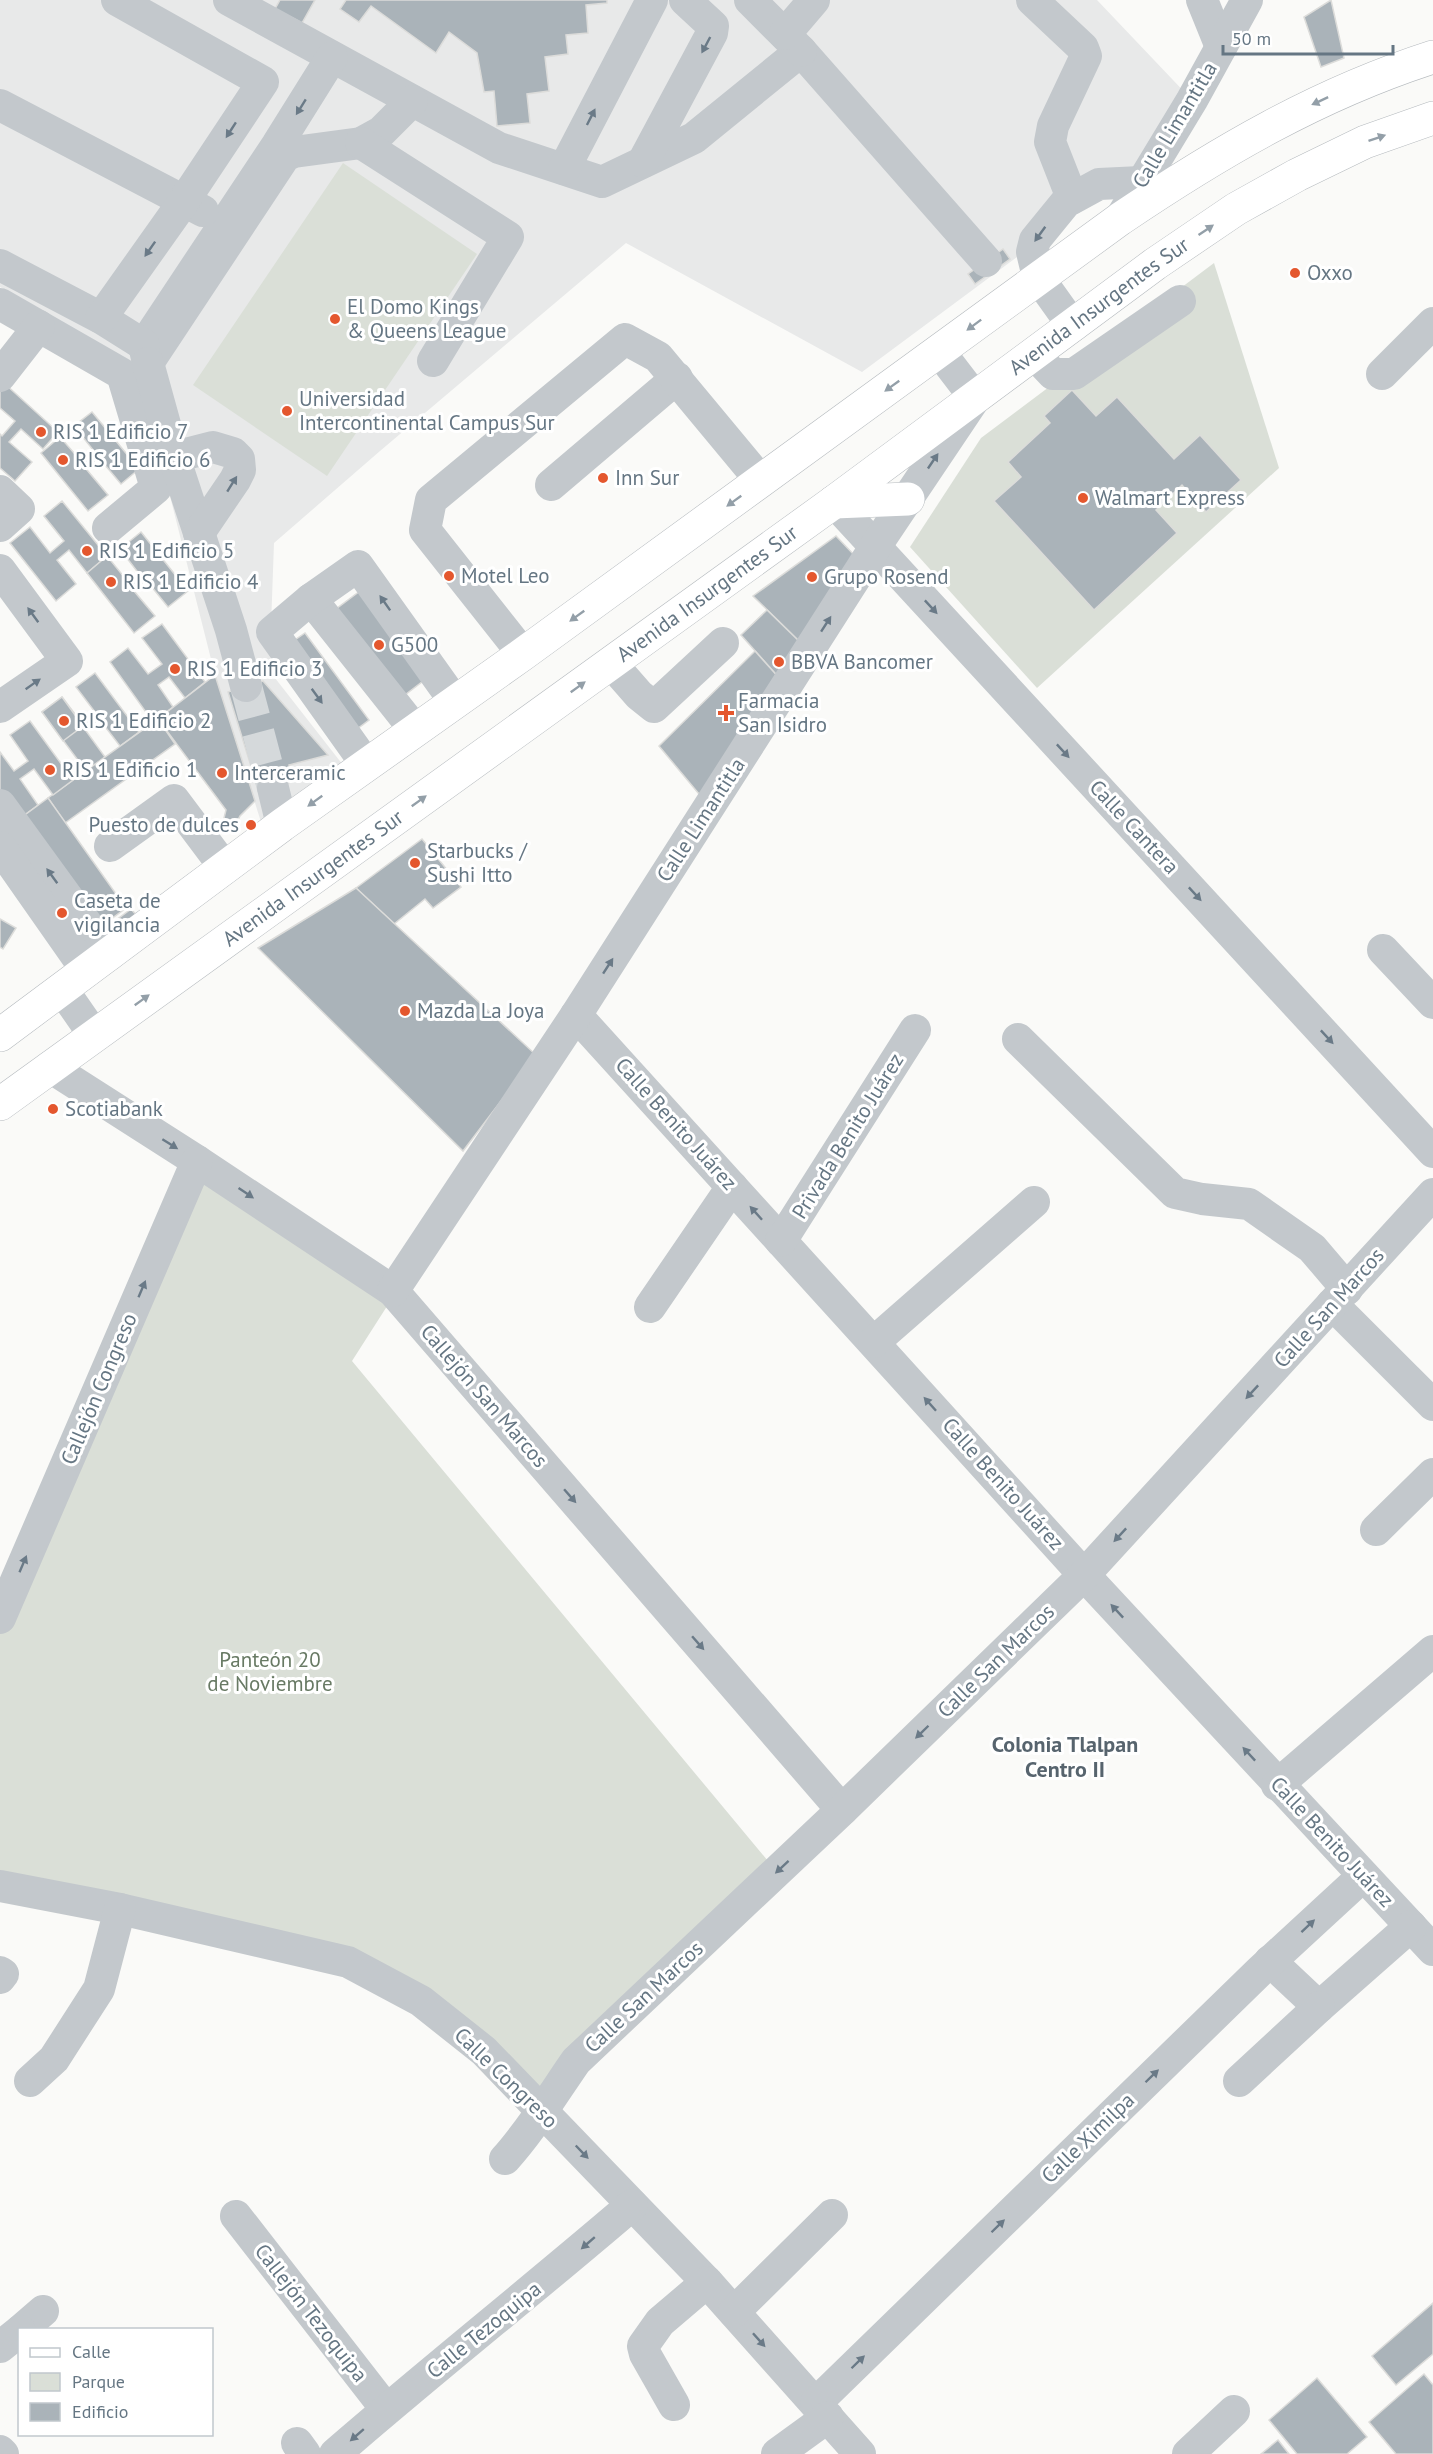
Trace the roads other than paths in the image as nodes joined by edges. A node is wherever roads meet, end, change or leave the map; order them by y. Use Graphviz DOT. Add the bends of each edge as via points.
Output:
graph roads {
  1 [pos="117,0"];
  2 [pos="652,0"];
  3 [pos="685,0"];
  4 [pos="750,0"];
  5 [pos="814,0"];
  6 [pos="1032,0"];
  7 [pos="1202,0"];
  8 [pos="1247,0"];
  9 [pos="245,4"];
  10 [pos="793,43"];
  11 [pos="1221,47"];
  12 [pos="332,57"];
  13 [pos="1433,57"];
  14 [pos="412,101"];
  15 [pos="0,105"];
  16 [pos="1433,118"];
  17 [pos="361,143"];
  18 [pos="279,153"];
  19 [pos="643,162"];
  20 [pos="564,169"];
  21 [pos="1141,182"];
  22 [pos="1072,198"];
  23 [pos="184,201"];
  24 [pos="1120,219"];
  25 [pos="232,226"];
  26 [pos="0,265"];
  27 [pos="1027,285"];
  28 [pos="1180,301"];
  29 [pos="22,316"];
  30 [pos="101,318"];
  31 [pos="1433,323"];
  32 [pos="1073,326"];
  33 [pos="0,351"];
  34 [pos="939,351"];
  35 [pos="146,354"];
  36 [pos="1034,354"];
  37 [pos="434,361"];
  38 [pos="1383,374"];
  39 [pos="0,376"];
  40 [pos="677,378"];
  41 [pos="975,398"];
  42 [pos="174,457"];
  43 [pos="761,481"];
  44 [pos="551,485"];
  45 [pos="0,491"];
  46 [pos="908,499"];
  47 [pos="834,502"];
  48 [pos="0,526"];
  49 [pos="108,528"];
  50 [pos="199,533"];
  51 [pos="875,547"];
  52 [pos="0,570"];
  53 [pos="308,601"];
  54 [pos="723,643"];
  55 [pos="524,654"];
  56 [pos="611,663"];
  57 [pos="246,686"];
  58 [pos="455,702"];
  59 [pos="0,707"];
  60 [pos="409,734"];
  61 [pos="366,764"];
  62 [pos="273,788"];
  63 [pos="0,805"];
  64 [pos="282,825"];
  65 [pos="110,846"];
  66 [pos="0,847"];
  67 [pos="225,868"];
  68 [pos="1383,950"];
  69 [pos="86,972"];
  70 [pos="1433,1003"];
  71 [pos="576,1015"];
  72 [pos="915,1030"];
  73 [pos="2,1031"];
  74 [pos="94,1035"];
  75 [pos="1018,1039"];
  76 [pos="50,1068"];
  77 [pos="0,1104"];
  78 [pos="1433,1152"];
  79 [pos="197,1161"];
  80 [pos="732,1187"];
  81 [pos="1433,1194"];
  82 [pos="1034,1202"];
  83 [pos="781,1241"];
  84 [pos="393,1291"];
  85 [pos="1339,1297"];
  86 [pos="650,1307"];
  87 [pos="874,1342"];
  88 [pos="1433,1405"];
  89 [pos="1433,1474"];
  90 [pos="1376,1530"];
  91 [pos="1084,1575"];
  92 [pos="0,1618"];
  93 [pos="1433,1650"];
  94 [pos="1277,1785"];
  95 [pos="842,1810"];
  96 [pos="1363,1876"];
  97 [pos="0,1886"];
  98 [pos="120,1909"];
  99 [pos="1411,1926"];
  100 [pos="1433,1950"];
  101 [pos="1270,1961"];
  102 [pos="0,1972"];
  103 [pos="0,1978"];
  104 [pos="1319,2007"];
  105 [pos="30,2081"];
  106 [pos="1239,2081"];
  107 [pos="541,2110"];
  108 [pos="505,2159"];
  109 [pos="632,2205"];
  110 [pos="832,2215"];
  111 [pos="236,2216"];
  112 [pos="706,2282"];
  113 [pos="735,2312"];
  114 [pos="18,2332"];
  115 [pos="0,2347"];
  116 [pos="674,2405"];
  117 [pos="386,2409"];
  118 [pos="822,2410"];
  119 [pos="1234,2411"];
  120 [pos="335,2454"];
  121 [pos="777,2454"];
  122 [pos="860,2454"];
  123 [pos="1188,2454"];
  1 -- 23 [label="street, one-way" via="263,82"];
  20 -- 2 [label="street, one-way"];
  3 -- 19 [label="street, one-way" via="709,20 712,33"];
  4 -- 10 [label="street"];
  5 -- 10 [label="street"];
  6 -- 22 [label="street" via="1083,48 1086,56 1053,126 1050,142"];
  7 -- 11 [label="street"];
  8 -- 11 [label="street, Calle Limantitla"];
  9 -- 12 [label="street"];
  10 -- 19 [label="street" via="694,138"];
  10 -- 27 [label="street" via="989,266"];
  11 -- 21 [label="street, Calle Limantitla"];
  12 -- 14 [label="street"];
  12 -- 18 [label="street, one-way"];
  13 -- 24 [label="main road, one-way" via="1322,100 1265,129 1193,169"];
  14 -- 17 [label="street" via="381,132"];
  14 -- 20 [label="street" via="499,148"];
  15 -- 23 [label="street"];
  32 -- 16 [label="main road, Avenida Insurgentes Sur, one-way" via="1236,209 1365,142"];
  17 -- 18 [label="street"];
  17 -- 37 [label="street" via="508,237"];
  18 -- 25 [label="street"];
  19 -- 20 [label="street" via="602,182"];
  21 -- 22 [label="street" via="1099,184"];
  21 -- 24 [label="street, Calle Limantitla"];
  22 -- 27 [label="street, one-way" via="1035,240"];
  23 -- 25 [label="street"];
  23 -- 30 [label="street, one-way"];
  24 -- 27 [label="main road"];
  25 -- 35 [label="street"];
  26 -- 30 [label="street"];
  27 -- 32 [label="street"];
  27 -- 34 [label="main road, one-way"];
  28 -- 36 [label="street" via="1074,374 1053,374"];
  29 -- 33 [label="street"];
  29 -- 39 [label="street"];
  29 -- 49 [label="street" via="122,374 156,488"];
  30 -- 35 [label="street"];
  31 -- 38 [label="street"];
  32 -- 36 [label="main road, Avenida Insurgentes Sur"];
  34 -- 41 [label="street"];
  34 -- 43 [label="main road, one-way"];
  35 -- 42 [label="street"];
  36 -- 41 [label="main road, Avenida Insurgentes Sur"];
  40 -- 43 [label="street"];
  40 -- 44 [label="street"];
  40 -- 55 [label="street" via="658,357 626,339 431,500 425,530"];
  46 -- 41 [label="street, Calle Limantitla, one-way"];
  41 -- 47 [label="main road, Avenida Insurgentes Sur"];
  42 -- 50 [label="street"];
  50 -- 42 [label="street, one-way" via="235,480 240,470 239,459 213,447"];
  43 -- 55 [label="main road, one-way"];
  45 -- 48 [label="street" via="19,510"];
  46 -- 47 [label="main road"];
  46 -- 51 [label="street, Calle Limantitla"];
  47 -- 51 [label="street, Calle Cantera"];
  47 -- 56 [label="main road, Avenida Insurgentes Sur"];
  50 -- 57 [label="street"];
  71 -- 51 [label="street, Calle Limantitla, one-way"];
  51 -- 78 [label="street, Calle Cantera, one-way"];
  59 -- 52 [label="street, one-way" via="67,661"];
  58 -- 53 [label="street, one-way" via="358,566"];
  53 -- 60 [label="street"];
  53 -- 61 [label="street, one-way" via="272,632"];
  54 -- 56 [label="street" via="654,707"];
  55 -- 58 [label="main road"];
  74 -- 56 [label="main road, Avenida Insurgentes Sur, one-way"];
  58 -- 60 [label="main road"];
  60 -- 61 [label="main road"];
  61 -- 64 [label="main road, one-way"];
  62 -- 64 [label="street"];
  69 -- 63 [label="street, one-way"];
  64 -- 67 [label="main road"];
  65 -- 67 [label="street" via="174,800"];
  66 -- 69 [label="street"];
  67 -- 69 [label="main road"];
  68 -- 70 [label="street"];
  69 -- 73 [label="main road"];
  69 -- 74 [label="street"];
  71 -- 80 [label="street, Calle Benito Juárez"];
  71 -- 84 [label="street, Calle Limantitla"];
  72 -- 83 [label="street, Privada Benito Juárez"];
  74 -- 76 [label="main road, Avenida Insurgentes Sur"];
  75 -- 85 [label="street" via="1175,1193 1249,1204 1312,1248"];
  76 -- 77 [label="main road, Avenida Insurgentes Sur"];
  76 -- 79 [label="street, Callejón San Marcos, one-way"];
  79 -- 84 [label="street, Callejón San Marcos, one-way"];
  92 -- 79 [label="street, Callejón Congreso, one-way"];
  83 -- 80 [label="street, Calle Benito Juárez, one-way"];
  80 -- 86 [label="street"];
  81 -- 85 [label="street, Calle San Marcos"];
  82 -- 87 [label="street"];
  83 -- 87 [label="street, Calle Benito Juárez"];
  84 -- 95 [label="street, Callejón San Marcos, one-way"];
  85 -- 88 [label="street"];
  85 -- 91 [label="street, Calle San Marcos, one-way"];
  91 -- 87 [label="street, Calle Benito Juárez, one-way"];
  89 -- 90 [label="street"];
  94 -- 91 [label="street, Calle Benito Juárez, one-way"];
  91 -- 95 [label="street, Calle San Marcos, one-way"];
  93 -- 94 [label="street"];
  94 -- 96 [label="street, Calle Benito Juárez"];
  95 -- 107 [label="street, Calle San Marcos, one-way" via="576,2061"];
  96 -- 99 [label="street, Calle Benito Juárez"];
  101 -- 96 [label="street, Calle Ximilpa, one-way"];
  97 -- 98 [label="street, Calle Congreso"];
  98 -- 105 [label="street" via="99,1989 54,2059"];
  98 -- 107 [label="street, Calle Congreso" via="348,1962 421,2001 484,2051"];
  99 -- 100 [label="street, Calle Benito Juárez"];
  99 -- 104 [label="street"];
  101 -- 104 [label="street"];
  118 -- 101 [label="street, Calle Ximilpa, one-way"];
  102 -- 103 [label="street"];
  104 -- 106 [label="street"];
  107 -- 108 [label="street, Calle San Marcos" via="527,2135"];
  107 -- 109 [label="street, Calle Congreso, one-way"];
  109 -- 112 [label="street, Calle Congreso"];
  109 -- 117 [label="street, Calle Tezoquipa, one-way"];
  110 -- 113 [label="street"];
  111 -- 117 [label="street, Callejón Tezoquipa"];
  112 -- 113 [label="street, Calle Congreso"];
  112 -- 116 [label="street" via="660,2322 643,2346"];
  113 -- 118 [label="street, Calle Congreso, one-way"];
  114 -- 115 [label="street"];
  117 -- 120 [label="street, Calle Tezoquipa, one-way"];
  118 -- 121 [label="street, Calle Ximilpa"];
  118 -- 122 [label="street, Calle Congreso"];
  119 -- 123 [label="street"];
}
